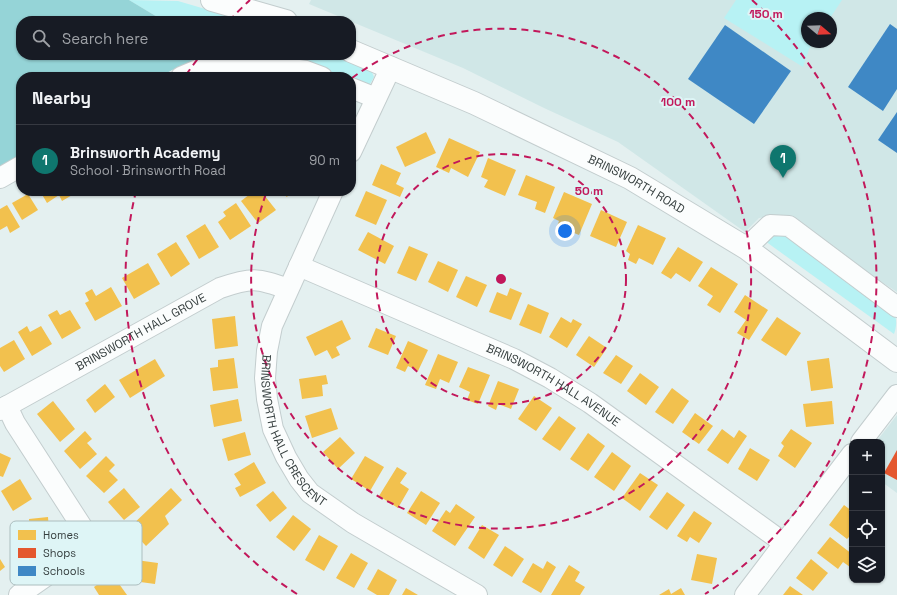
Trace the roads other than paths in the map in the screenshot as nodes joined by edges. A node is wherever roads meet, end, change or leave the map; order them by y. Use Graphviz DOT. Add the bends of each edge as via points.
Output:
graph roads {
  1 [pos="212,0"];
  2 [pos="268,16"];
  3 [pos="356,53"];
  4 [pos="391,67"];
  5 [pos="193,72"];
  6 [pos="309,72"];
  7 [pos="356,90"];
  8 [pos="376,98"];
  9 [pos="356,141"];
  10 [pos="16,169"];
  11 [pos="0,178"];
  12 [pos="331,196"];
  13 [pos="746,248"];
  14 [pos="299,266"];
  15 [pos="288,289"];
  16 [pos="897,307"];
  17 [pos="896,357"];
  18 [pos="897,395"];
  19 [pos="4,408"];
  20 [pos="863,439"];
  21 [pos="849,458"];
  22 [pos="78,521"];
  23 [pos="784,543"];
  24 [pos="33,585"];
  25 [pos="19,595"];
  26 [pos="477,595"];
  27 [pos="745,595"];
  1 -- 2 [label="main road"];
  3 -- 4 [label="main road, BRINSWORTH ROAD"];
  4 -- 8 [label="street"];
  4 -- 13 [label="main road, BRINSWORTH ROAD" via="474,103 630,178"];
  5 -- 6 [label="street" via="226,66 268,66"];
  7 -- 8 [label="street"];
  8 -- 9 [label="street"];
  10 -- 11 [label="street"];
  12 -- 14 [label="street, BRINSWORTH HALL CRESCENT"];
  13 -- 16 [label="street" via="770,225 789,226"];
  13 -- 17 [label="main road, BRINSWORTH ROAD"];
  14 -- 15 [label="street, BRINSWORTH HALL CRESCENT"];
  14 -- 23 [label="street, BRINSWORTH HALL AVENUE" via="514,359 550,378 590,403"];
  15 -- 19 [label="street, BRINSWORTH HALL GROVE" via="252,279 220,288"];
  15 -- 26 [label="street, BRINSWORTH HALL CRESCENT" via="272,326 265,378 273,429 299,479 310,493 353,523"];
  18 -- 20 [label="street"];
  19 -- 22 [label="street"];
  21 -- 23 [label="street"];
  23 -- 27 [label="street"];
  24 -- 25 [label="street"];
}
